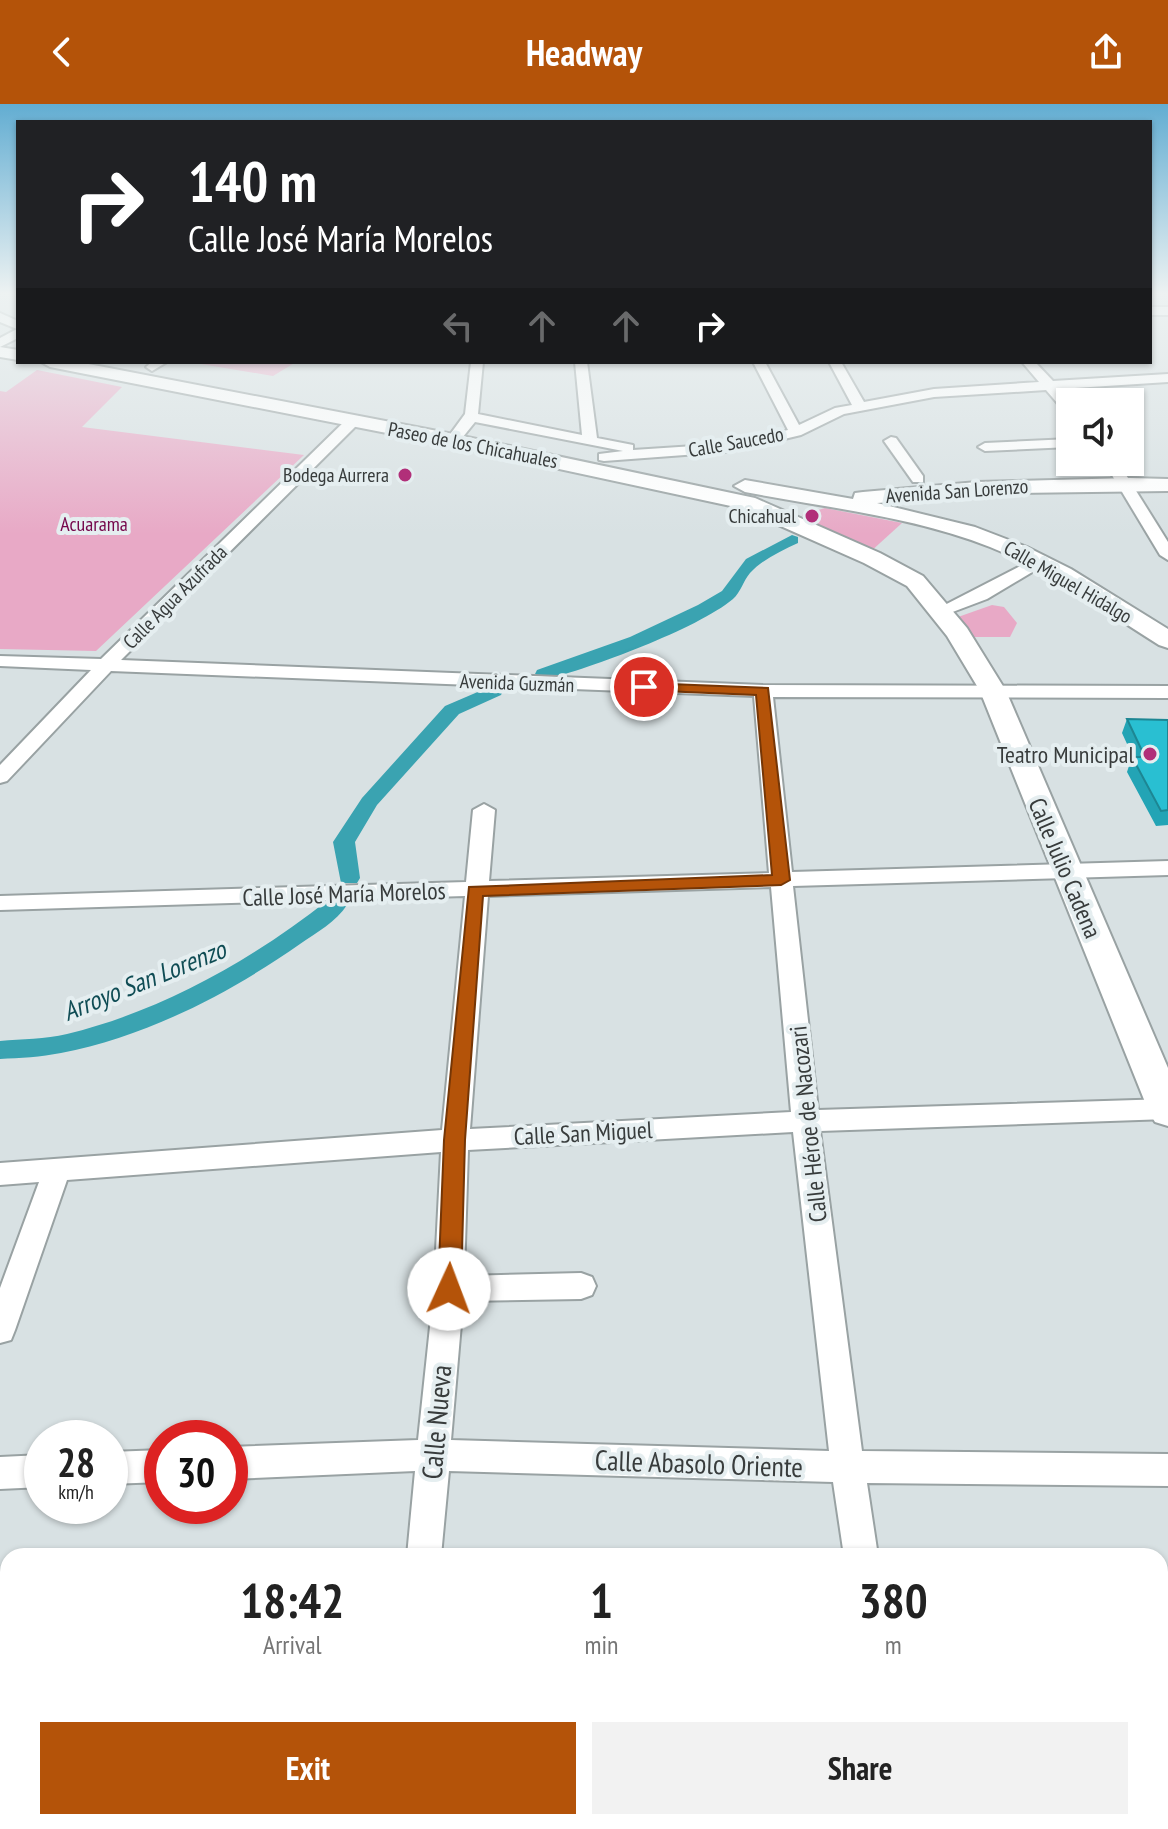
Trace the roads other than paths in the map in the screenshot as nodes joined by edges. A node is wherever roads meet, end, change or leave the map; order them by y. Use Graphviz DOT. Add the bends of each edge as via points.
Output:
graph roads {
  1 [pos="104,372"];
  2 [pos="197,372"];
  3 [pos="475,372"];
  4 [pos="582,372"];
  5 [pos="765,372"];
  6 [pos="841,372"];
  7 [pos="1038,372"];
  8 [pos="1143,372"];
  9 [pos="1150,378"];
  10 [pos="1168,378"];
  11 [pos="1049,385"];
  12 [pos="1056,393"];
  13 [pos="1168,394"];
  14 [pos="860,407"];
  15 [pos="353,421"];
  16 [pos="464,428"];
  17 [pos="796,432"];
  18 [pos="590,439"];
  19 [pos="891,441"];
  20 [pos="1056,444"];
  21 [pos="985,447"];
  22 [pos="654,453"];
  23 [pos="604,457"];
  24 [pos="1144,474"];
  25 [pos="1168,474"];
  26 [pos="1070,476"];
  27 [pos="1120,476"];
  28 [pos="1130,476"];
  29 [pos="926,485"];
  30 [pos="1168,485"];
  31 [pos="787,495"];
  32 [pos="741,496"];
  33 [pos="823,503"];
  34 [pos="911,518"];
  35 [pos="1146,521"];
  36 [pos="1168,521"];
  37 [pos="797,524"];
  38 [pos="1168,555"];
  39 [pos="1038,562"];
  40 [pos="942,611"];
  41 [pos="1168,640"];
  42 [pos="0,661"];
  43 [pos="107,664"];
  44 [pos="763,691"];
  45 [pos="993,691"];
  46 [pos="1168,692"];
  47 [pos="0,777"];
  48 [pos="484,810"];
  49 [pos="1168,868"];
  50 [pos="1067,873"];
  51 [pos="781,880"];
  52 [pos="475,891"];
  53 [pos="0,903"];
  54 [pos="1168,1110"];
  55 [pos="807,1121"];
  56 [pos="455,1140"];
  57 [pos="57,1170"];
  58 [pos="0,1174"];
  59 [pos="581,1286"];
  60 [pos="449,1289"];
  61 [pos="0,1330"];
  62 [pos="433,1455"];
  63 [pos="248,1462"];
  64 [pos="847,1467"];
  65 [pos="1168,1470"];
  66 [pos="24,1472"];
  67 [pos="0,1473"];
  68 [pos="425,1548"];
  69 [pos="860,1548"];
  1 -- 15 [label="main road, Paseo de los Chicahuales"];
  2 -- 16 [label="main road, Paseo de los Chicahuales"];
  3 -- 16 [label="street"];
  4 -- 18 [label="street"];
  5 -- 17 [label="street"];
  6 -- 14 [label="street"];
  7 -- 11 [label="street"];
  8 -- 9 [label="street"];
  9 -- 10 [label="street, Calle Saucedo"];
  9 -- 11 [label="street, Calle Saucedo"];
  9 -- 13 [label="street"];
  11 -- 12 [label="street"];
  11 -- 14 [label="street, Calle Saucedo" via="934,393"];
  14 -- 17 [label="street, Calle Saucedo"];
  15 -- 16 [label="main road, Paseo de los Chicahuales"];
  15 -- 43 [label="street, Calle Agua Azufrada"];
  16 -- 18 [label="street, Paseo de los Chicahuales"];
  16 -- 23 [label="main road, Paseo de los Chicahuales"];
  16 -- 32 [label="main road, Paseo de los Chicahuales"];
  17 -- 22 [label="street, Calle Saucedo" via="725,448"];
  18 -- 22 [label="street, Paseo de los Chicahuales"];
  19 -- 29 [label="street"];
  20 -- 21 [label="street"];
  22 -- 23 [label="street, Calle Saucedo"];
  23 -- 32 [label="main road, Paseo de los Chicahuales"];
  24 -- 25 [label="main road, Avenida San Lorenzo"];
  26 -- 29 [label="main road, Avenida San Lorenzo"];
  27 -- 35 [label="street"];
  28 -- 30 [label="main road, Avenida San Lorenzo"];
  29 -- 31 [label="main road, Avenida San Lorenzo"];
  29 -- 33 [label="main road, Avenida San Lorenzo"];
  29 -- 34 [label="main road" via="908,508"];
  31 -- 32 [label="main road, Paseo de los Chicahuales"];
  31 -- 33 [label="main road, Paseo de los Chicahuales"];
  32 -- 33 [label="main road, Avenida San Lorenzo"];
  32 -- 37 [label="main road, Paseo de los Chicahuales"];
  33 -- 34 [label="main road, Calle Miguel Hidalgo"];
  33 -- 37 [label="main road" via="799,510"];
  34 -- 39 [label="main road, Calle Miguel Hidalgo" via="1000,543"];
  35 -- 36 [label="street"];
  35 -- 38 [label="street"];
  37 -- 40 [label="main road, Calle Julio Cadena" via="915,581"];
  39 -- 40 [label="street"];
  39 -- 41 [label="main road, Calle Miguel Hidalgo"];
  40 -- 45 [label="main road, Calle Julio Cadena"];
  42 -- 43 [label="street, Avenida Guzmán"];
  43 -- 44 [label="street, Avenida Guzmán"];
  43 -- 47 [label="street, Calle Agua Azufrada"];
  44 -- 45 [label="street, Avenida Guzmán"];
  44 -- 51 [label="street, Calle Héroe de Nacozari"];
  45 -- 46 [label="street, Avenida Guzmán"];
  45 -- 50 [label="main road, Calle Julio Cadena"];
  48 -- 52 [label="street, Calle Nueva"];
  49 -- 50 [label="street, Calle José María Morelos"];
  50 -- 51 [label="street, Calle José María Morelos"];
  50 -- 54 [label="main road, Calle Julio Cadena"];
  51 -- 52 [label="street, Calle José María Morelos"];
  51 -- 55 [label="street, Calle Héroe de Nacozari"];
  52 -- 53 [label="street, Calle José María Morelos"];
  52 -- 56 [label="street, Calle Nueva"];
  54 -- 55 [label="street, Calle San Miguel"];
  55 -- 56 [label="street, Calle San Miguel"];
  55 -- 64 [label="street, Calle Héroe de Nacozari"];
  56 -- 57 [label="street, Calle San Miguel"];
  56 -- 60 [label="street, Calle Nueva"];
  57 -- 58 [label="street, Calle San Miguel"];
  57 -- 61 [label="street"];
  59 -- 60 [label="street"];
  60 -- 62 [label="street, Calle Nueva"];
  62 -- 63 [label="street, Calle Abasolo Oriente"];
  62 -- 64 [label="street, Calle Abasolo Oriente"];
  62 -- 68 [label="street, Calle Nueva"];
  64 -- 65 [label="street, Calle Abasolo Oriente"];
  64 -- 69 [label="street, Calle Héroe de Nacozari"];
  66 -- 67 [label="street"];
}
